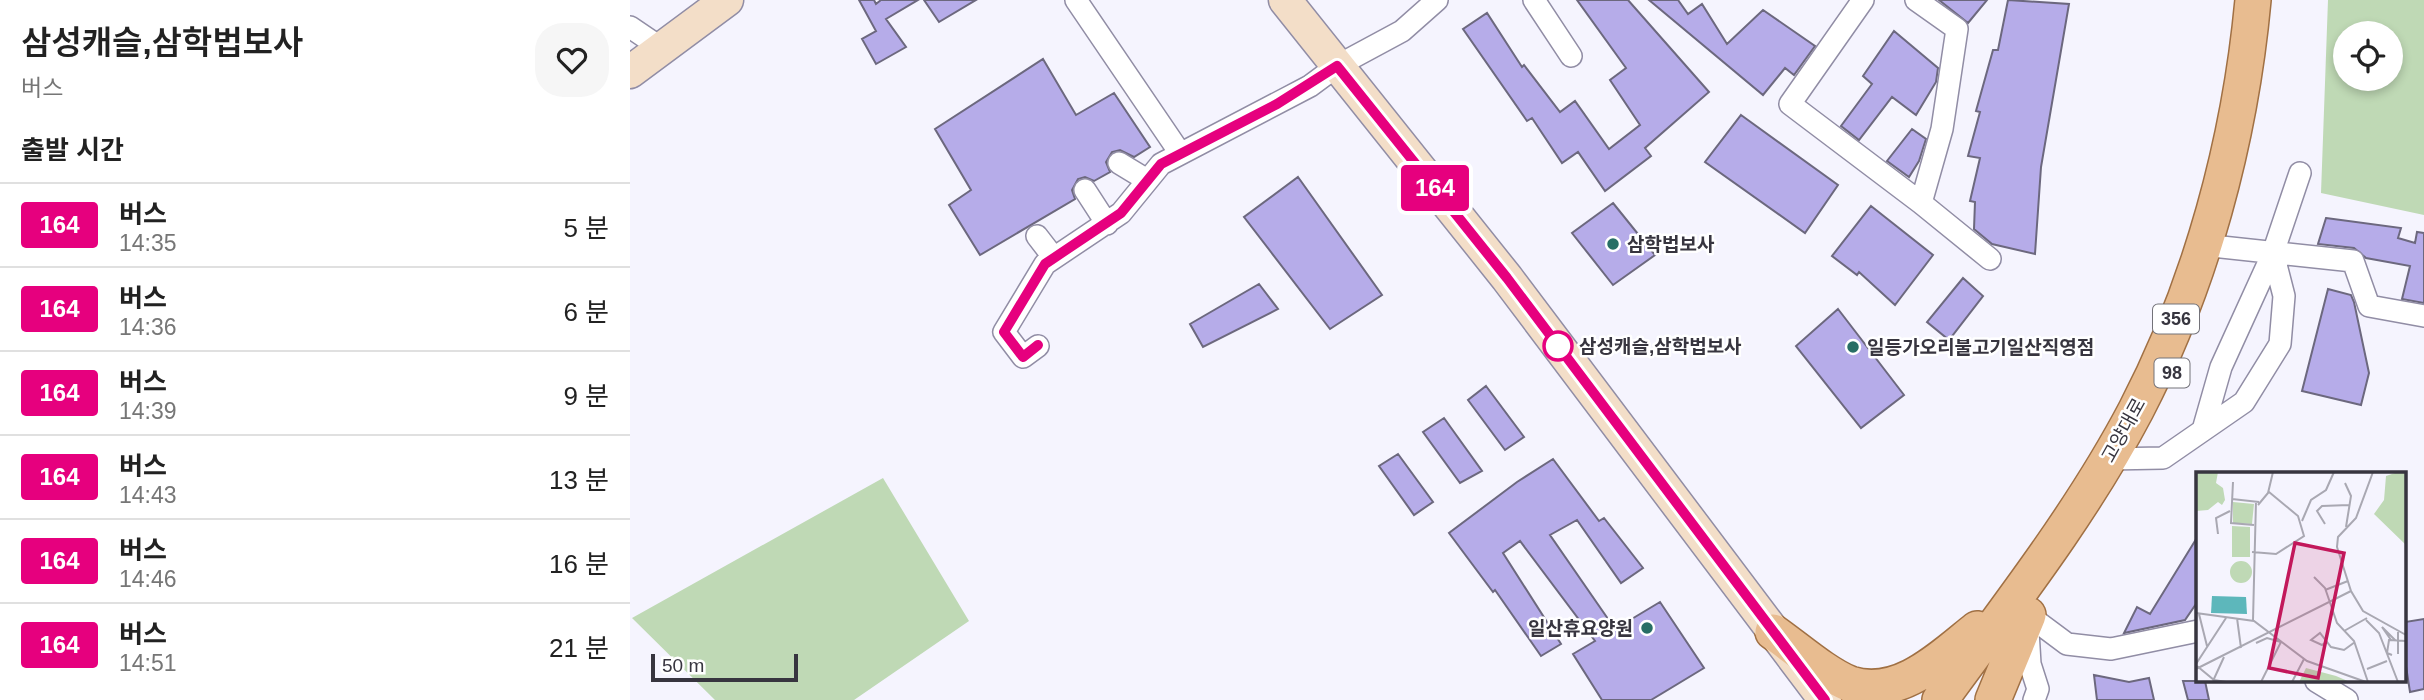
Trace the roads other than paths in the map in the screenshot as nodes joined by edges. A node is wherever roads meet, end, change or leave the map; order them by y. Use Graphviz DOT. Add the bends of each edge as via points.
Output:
graph roads {
  1 [pos="727,0"];
  2 [pos="1076,0"];
  3 [pos="1285,0"];
  4 [pos="1437,0"];
  5 [pos="1534,0"];
  6 [pos="1863,0"];
  7 [pos="1916,0"];
  8 [pos="2253,0"];
  9 [pos="2268,0"];
  10 [pos="630,27"];
  11 [pos="661,48"];
  12 [pos="1571,56"];
  13 [pos="1337,66"];
  14 [pos="630,72"];
  15 [pos="1180,153"];
  16 [pos="1119,163"];
  17 [pos="2300,173"];
  18 [pos="1147,180"];
  19 [pos="1085,190"];
  20 [pos="1921,203"];
  21 [pos="1107,224"];
  22 [pos="1037,236"];
  23 [pos="2211,246"];
  24 [pos="2273,253"];
  25 [pos="1054,258"];
  26 [pos="1990,259"];
  27 [pos="2424,316"];
  28 [pos="1038,345"];
  29 [pos="2203,430"];
  30 [pos="2120,459"];
  31 [pos="2019,609"];
  32 [pos="2196,631"];
  33 [pos="1773,632"];
  34 [pos="2318,682"];
  35 [pos="1825,700"];
  36 [pos="1940,700"];
  37 [pos="1969,700"];
  38 [pos="1993,700"];
  39 [pos="2034,700"];
  40 [pos="2347,700"];
  1 -- 11 [label="main road"];
  2 -- 15 [label="street"];
  3 -- 13 [label="main road"];
  4 -- 13 [label="street" via="1402,31"];
  5 -- 12 [label="street"];
  6 -- 20 [label="street" via="1790,104"];
  7 -- 20 [label="street" via="1957,29 1942,129"];
  8 -- 23 [label="main road, 고양대로 / 356"];
  9 -- 23 [label="main road, 고양대로" via="2255,118"];
  10 -- 11 [label="street"];
  11 -- 14 [label="main road"];
  13 -- 15 [label="street" via="1277,104"];
  13 -- 33 [label="main road" via="1507,278"];
  15 -- 18 [label="street" via="1161,164"];
  16 -- 18 [label="street"];
  17 -- 24 [label="street"];
  18 -- 21 [label="street"];
  19 -- 21 [label="street"];
  20 -- 26 [label="street"];
  21 -- 25 [label="street"];
  22 -- 25 [label="street"];
  23 -- 24 [label="street"];
  23 -- 30 [label="main road, 고양대로 / 356"];
  24 -- 27 [label="street" via="2353,261 2369,306"];
  24 -- 29 [label="street" via="2221,367"];
  24 -- 29 [label="street" via="2284,296 2280,344 2244,402"];
  25 -- 28 [label="street" via="1045,264 1004,332 1023,357"];
  29 -- 30 [label="street" via="2163,458"];
  30 -- 31 [label="main road, 고양대로"];
  31 -- 32 [label="street" via="2067,644 2111,649"];
  31 -- 33 [label="main road" via="1900,686 1884,689 1850,684"];
  31 -- 36 [label="main road, 고양대로"];
  31 -- 37 [label="main road, 고양대로"];
  31 -- 38 [label="main road"];
  31 -- 39 [label="street" via="2038,689"];
  33 -- 35 [label="main road"];
  34 -- 40 [label="street"];
}
